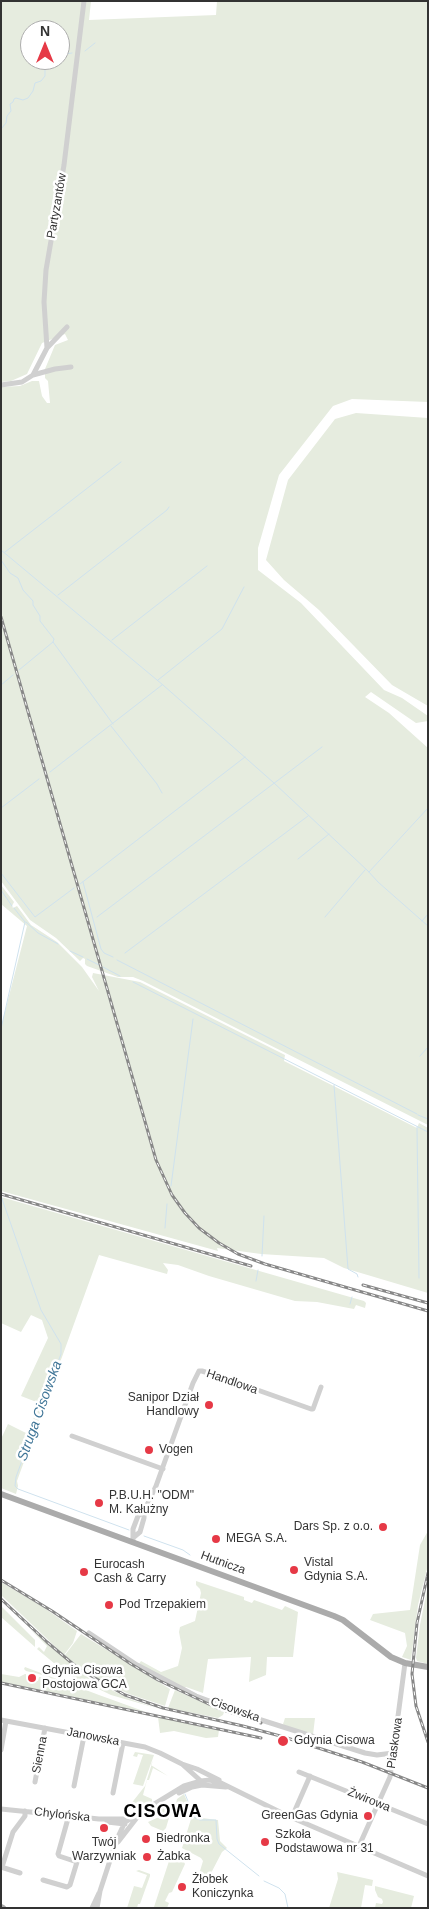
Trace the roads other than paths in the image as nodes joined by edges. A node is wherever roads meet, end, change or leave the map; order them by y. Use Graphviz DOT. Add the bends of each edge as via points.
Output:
graph roads {
  1 [pos="84,1"];
  2 [pos="67,327"];
  3 [pos="47,348"];
  4 [pos="71,367"];
  5 [pos="33,375"];
  6 [pos="1,385"];
  7 [pos="322,1387"];
  8 [pos="72,1436"];
  9 [pos="163,1469"];
  10 [pos="1,1494"];
  11 [pos="134,1540"];
  12 [pos="89,1633"];
  13 [pos="405,1663"];
  14 [pos="428,1667"];
  15 [pos="4,1720"];
  16 [pos="45,1728"];
  17 [pos="84,1736"];
  18 [pos="123,1743"];
  19 [pos="1,1750"];
  20 [pos="393,1753"];
  21 [pos="182,1764"];
  22 [pos="189,1772"];
  23 [pos="299,1772"];
  24 [pos="310,1776"];
  25 [pos="35,1782"];
  26 [pos="202,1783"];
  27 [pos="220,1783"];
  28 [pos="188,1785"];
  29 [pos="74,1786"];
  30 [pos="229,1788"];
  31 [pos="113,1793"];
  32 [pos="172,1795"];
  33 [pos="378,1803"];
  34 [pos="1,1809"];
  35 [pos="25,1811"];
  36 [pos="70,1815"];
  37 [pos="292,1818"];
  38 [pos="99,1819"];
  39 [pos="131,1820"];
  40 [pos="122,1822"];
  41 [pos="112,1823"];
  42 [pos="428,1824"];
  43 [pos="125,1832"];
  44 [pos="118,1836"];
  45 [pos="116,1844"];
  46 [pos="360,1846"];
  47 [pos="2,1867"];
  48 [pos="20,1873"];
  49 [pos="428,1876"];
  50 [pos="43,1880"];
  51 [pos="100,1891"];
  52 [pos="92,1908"];
  53 [pos="97,1908"];
  1 -- 3 [label="street, Partyzantów" via="64,165 46,270"];
  2 -- 3 [label="street"];
  3 -- 5 [label="street"];
  4 -- 5 [label="street"];
  5 -- 6 [label="street" via="22,382"];
  7 -- 9 [label="street, Handlowa" via="311,1409 199,1372"];
  8 -- 9 [label="street"];
  9 -- 11 [label="street, Handlowa" via="144,1511 138,1516"];
  10 -- 11 [label="main road, Hutnicza"];
  11 -- 13 [label="main road, Hutnicza" via="334,1616 391,1657"];
  12 -- 20 [label="street, Cisowska" via="137,1665 196,1696 365,1753"];
  13 -- 14 [label="main road, Hutnicza"];
  13 -- 20 [label="street, Piaskowa"];
  15 -- 16 [label="street, Janowska"];
  15 -- 19 [label="street"];
  16 -- 17 [label="street, Janowska"];
  16 -- 25 [label="street, Sienna"];
  17 -- 18 [label="street, Janowska"];
  17 -- 29 [label="street"];
  18 -- 21 [label="street, Janowska" via="156,1750"];
  18 -- 31 [label="street"];
  20 -- 33 [label="street, Piaskowa" via="390,1777"];
  21 -- 22 [label="street, Janowska"];
  21 -- 27 [label="street, Janowska" via="204,1772"];
  22 -- 26 [label="street, Janowska"];
  22 -- 28 [label="street"];
  23 -- 24 [label="street, Żwirowa"];
  24 -- 33 [label="street, Żwirowa"];
  24 -- 37 [label="street"];
  26 -- 27 [label="street" via="210,1780"];
  26 -- 28 [label="street"];
  26 -- 30 [label="street"];
  26 -- 32 [label="street"];
  27 -- 30 [label="street"];
  28 -- 32 [label="street"];
  30 -- 37 [label="street"];
  32 -- 39 [label="street"];
  33 -- 42 [label="street, Żwirowa"];
  33 -- 46 [label="street, Piaskowa"];
  34 -- 35 [label="street, Chylońska"];
  35 -- 36 [label="street, Chylońska"];
  35 -- 47 [label="street, Chylońska" via="25,1816 14,1829"];
  36 -- 38 [label="street, Chylońska"];
  36 -- 50 [label="street" via="58,1854 77,1862 70,1885 67,1887"];
  37 -- 46 [label="street"];
  38 -- 40 [label="street, Chylońska"];
  38 -- 41 [label="street, Chylońska"];
  39 -- 40 [label="street"];
  39 -- 43 [label="street"];
  40 -- 41 [label="street, Chylońska"];
  40 -- 43 [label="street"];
  40 -- 44 [label="street"];
  41 -- 44 [label="street"];
  43 -- 45 [label="street"];
  44 -- 45 [label="street"];
  45 -- 51 [label="street"];
  46 -- 49 [label="street"];
  47 -- 48 [label="street"];
  51 -- 52 [label="street"];
  51 -- 53 [label="street"];
}
